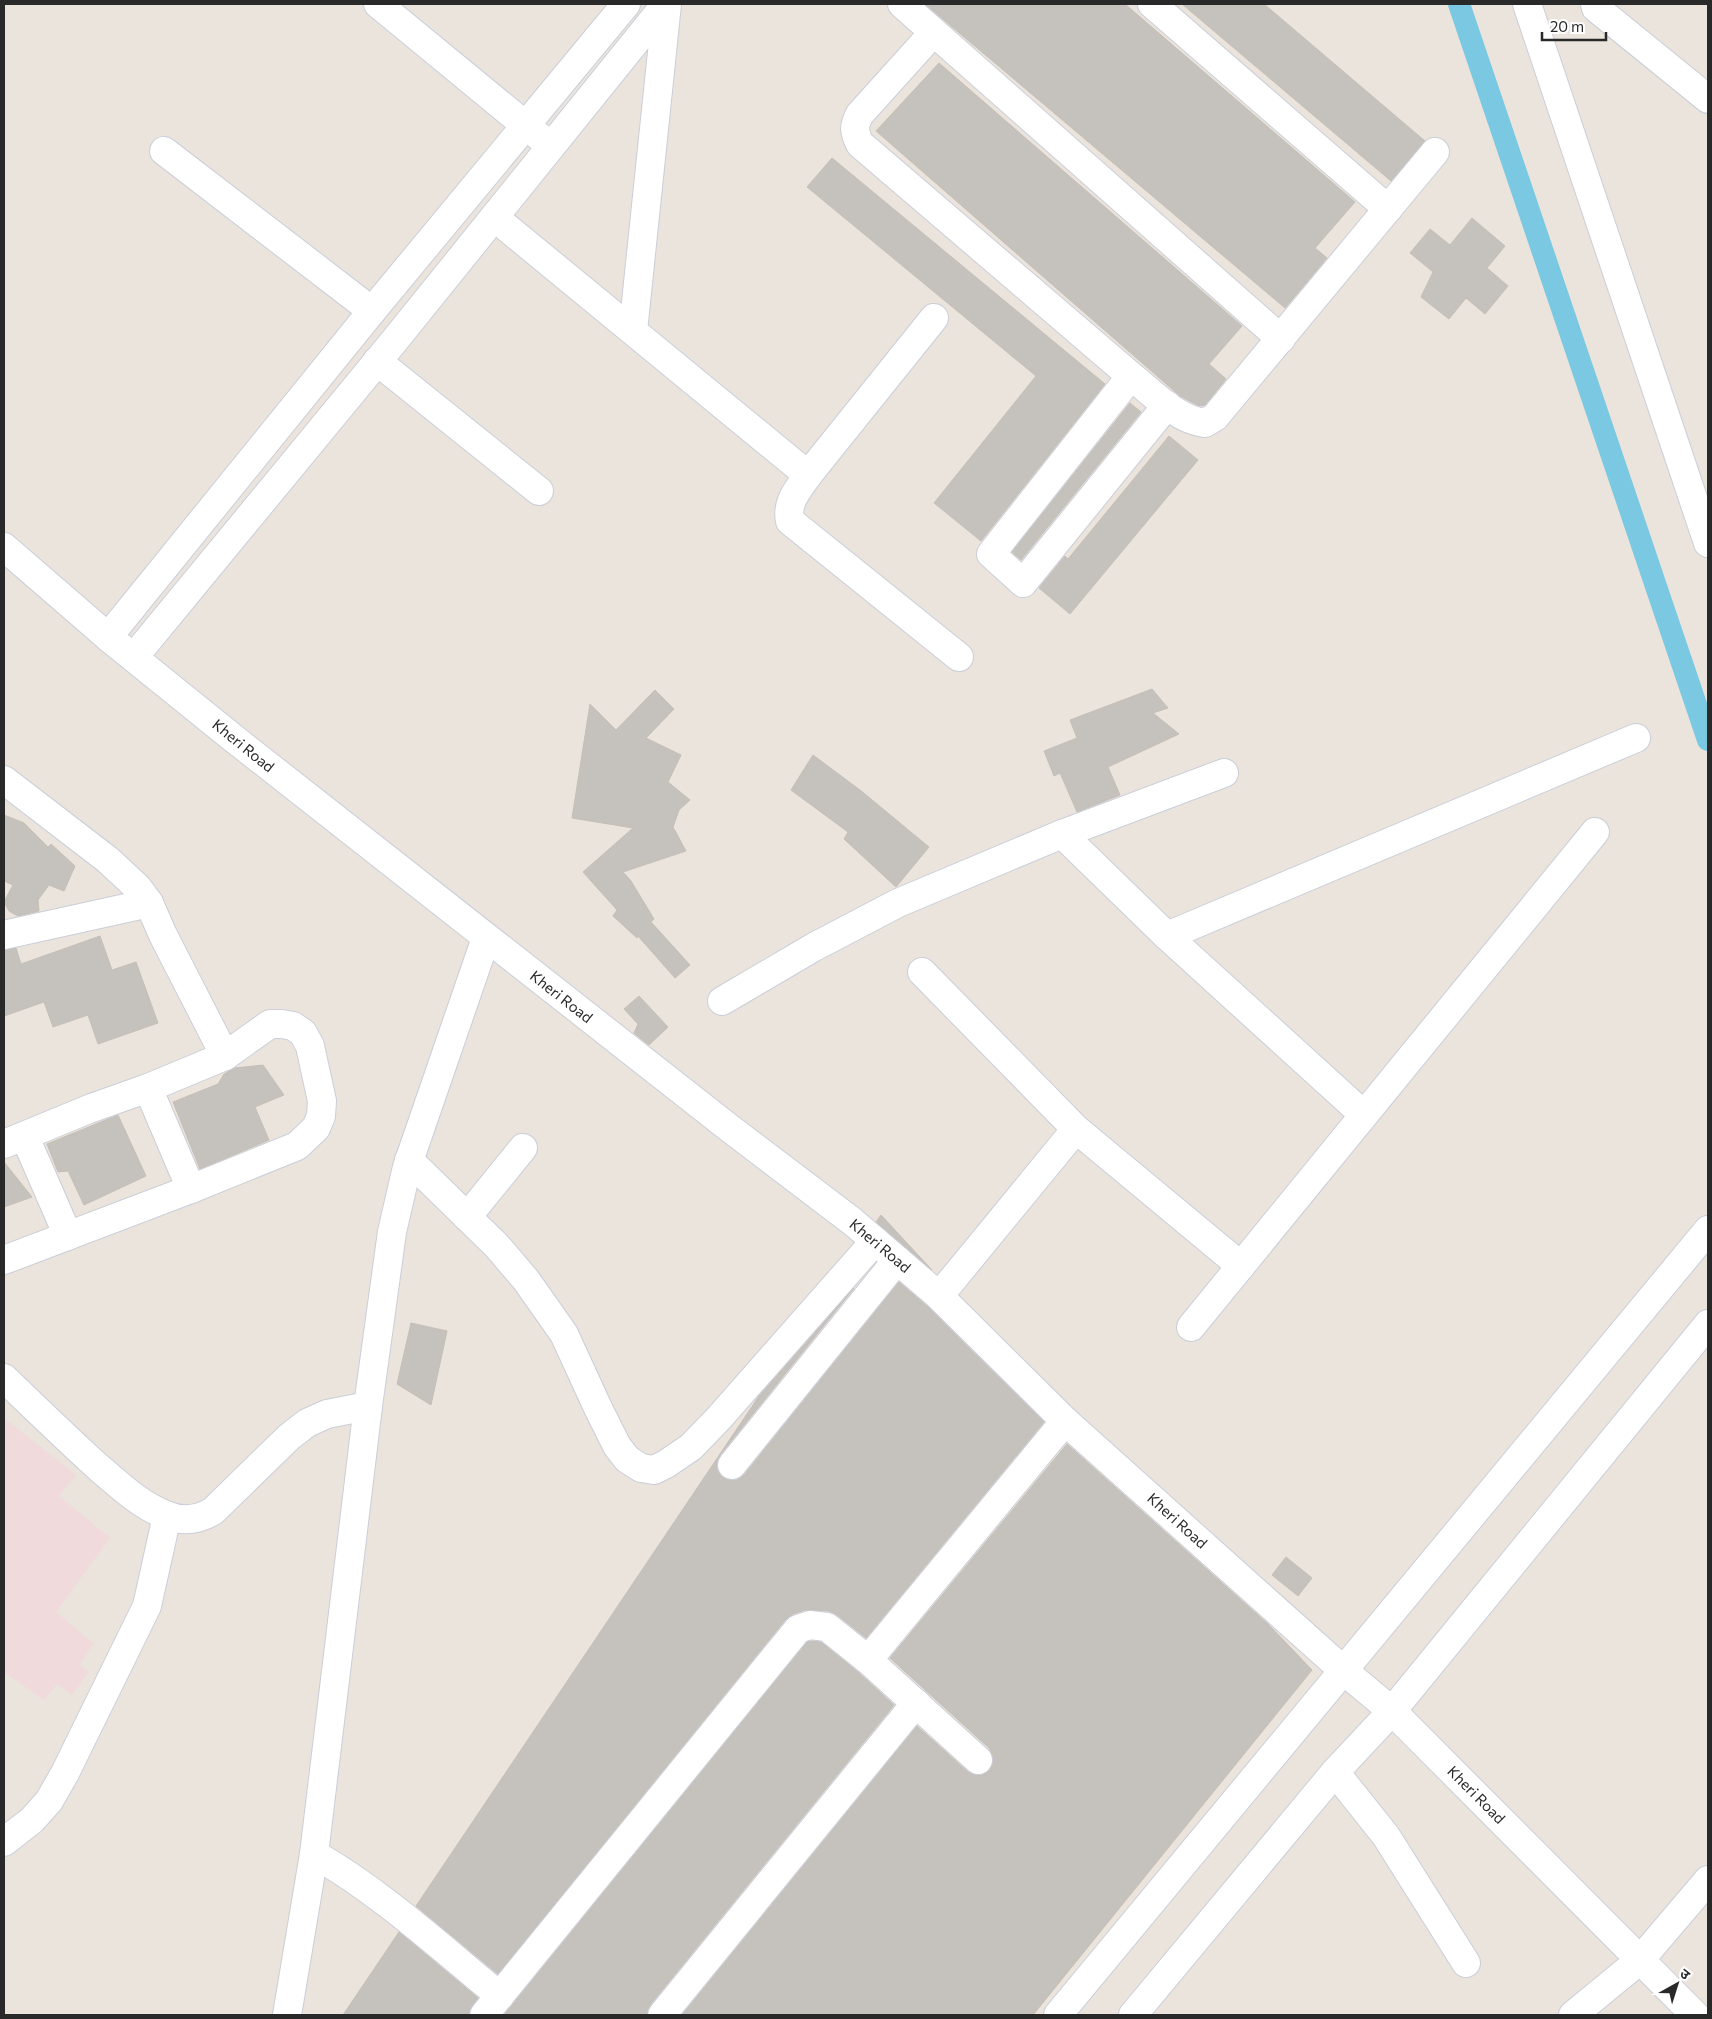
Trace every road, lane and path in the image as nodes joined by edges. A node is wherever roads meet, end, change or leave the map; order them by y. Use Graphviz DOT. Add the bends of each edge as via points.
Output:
graph roads {
  1 [pos="378,4"];
  2 [pos="626,4"];
  3 [pos="666,4"];
  4 [pos="902,4"];
  5 [pos="1152,4"];
  6 [pos="1527,4"];
  7 [pos="1595,4"];
  8 [pos="933,33"];
  9 [pos="1708,99"];
  10 [pos="526,126"];
  11 [pos="551,147"];
  12 [pos="164,151"];
  13 [pos="1436,152"];
  14 [pos="1388,209"];
  15 [pos="494,217"];
  16 [pos="372,311"];
  17 [pos="934,318"];
  18 [pos="633,331"];
  19 [pos="1281,339"];
  20 [pos="377,361"];
  21 [pos="1132,376"];
  22 [pos="1167,405"];
  23 [pos="808,475"];
  24 [pos="539,491"];
  25 [pos="1708,543"];
  26 [pos="4,547"];
  27 [pos="108,637"];
  28 [pos="134,657"];
  29 [pos="959,657"];
  30 [pos="1636,738"];
  31 [pos="1224,773"];
  32 [pos="4,780"];
  33 [pos="1595,832"];
  34 [pos="1062,834"];
  35 [pos="149,903"];
  36 [pos="4,935"];
  37 [pos="1167,936"];
  38 [pos="486,938"];
  39 [pos="922,972"];
  40 [pos="722,1001"];
  41 [pos="225,1056"];
  42 [pos="148,1088"];
  43 [pos="1364,1115"];
  44 [pos="1076,1129"];
  45 [pos="14,1141"];
  46 [pos="523,1148"];
  47 [pos="409,1160"];
  48 [pos="191,1189"];
  49 [pos="467,1217"];
  50 [pos="1708,1230"];
  51 [pos="68,1236"];
  52 [pos="875,1241"];
  53 [pos="4,1260"];
  54 [pos="897,1260"];
  55 [pos="1241,1266"];
  56 [pos="939,1296"];
  57 [pos="1708,1324"];
  58 [pos="1191,1327"];
  59 [pos="4,1378"];
  60 [pos="368,1406"];
  61 [pos="1064,1421"];
  62 [pos="732,1466"];
  63 [pos="167,1516"];
  64 [pos="868,1660"];
  65 [pos="1344,1671"];
  66 [pos="916,1703"];
  67 [pos="1392,1711"];
  68 [pos="978,1760"];
  69 [pos="1335,1772"];
  70 [pos="9,1830"];
  71 [pos="314,1854"];
  72 [pos="1708,1880"];
  73 [pos="1640,1960"];
  74 [pos="1466,1963"];
  75 [pos="492,2006"];
  76 [pos="287,2015"];
  77 [pos="662,2015"];
  78 [pos="1058,2015"];
  79 [pos="1133,2015"];
  80 [pos="1572,2015"];
  81 [pos="1695,2015"];
  1 -- 10 [label="street"];
  2 -- 10 [label="street"];
  3 -- 11 [label="street"];
  3 -- 18 [label="street"];
  4 -- 8 [label="street"];
  5 -- 14 [label="street"];
  6 -- 25 [label="street"];
  7 -- 9 [label="street"];
  8 -- 19 [label="street"];
  8 -- 21 [label="street" via="860,114 854,132 860,144"];
  10 -- 11 [label="street"];
  10 -- 16 [label="street"];
  11 -- 15 [label="street"];
  12 -- 16 [label="street"];
  13 -- 14 [label="street"];
  14 -- 19 [label="street"];
  15 -- 18 [label="street"];
  15 -- 20 [label="street"];
  16 -- 27 [label="street"];
  17 -- 23 [label="street"];
  18 -- 23 [label="street"];
  19 -- 22 [label="street" via="1206,423 1196,422"];
  20 -- 24 [label="street"];
  20 -- 28 [label="street"];
  21 -- 22 [label="street"];
  21 -- 22 [label="street" via="991,554 1023,583"];
  23 -- 29 [label="street" via="789,505 790,521"];
  26 -- 27 [label="street, Kheri Road"];
  27 -- 28 [label="street, Kheri Road"];
  28 -- 38 [label="street, Kheri Road"];
  30 -- 37 [label="street"];
  31 -- 34 [label="street"];
  32 -- 35 [label="street" via="108,860"];
  33 -- 43 [label="street"];
  34 -- 37 [label="street"];
  34 -- 40 [label="street" via="898,903"];
  35 -- 36 [label="street"];
  35 -- 41 [label="street"];
  37 -- 43 [label="street"];
  38 -- 47 [label="street"];
  38 -- 52 [label="street, Kheri Road"];
  39 -- 44 [label="street"];
  41 -- 42 [label="street"];
  41 -- 48 [label="street" via="270,1024 293,1026 303,1033 310,1046 322,1101 321,1116 316,1128 297,1146"];
  42 -- 45 [label="street" via="88,1109"];
  42 -- 48 [label="street"];
  43 -- 55 [label="street"];
  44 -- 55 [label="street"];
  44 -- 56 [label="street"];
  45 -- 51 [label="street"];
  46 -- 49 [label="street"];
  47 -- 49 [label="street"];
  47 -- 60 [label="street" via="392,1232"];
  48 -- 51 [label="street"];
  49 -- 52 [label="street" via="526,1280 564,1334 617,1446 627,1459 641,1468 654,1470 691,1447 719,1418"];
  50 -- 65 [label="street"];
  51 -- 53 [label="street"];
  52 -- 54 [label="street, Kheri Road"];
  54 -- 56 [label="street, Kheri Road"];
  54 -- 62 [label="street"];
  55 -- 58 [label="street"];
  56 -- 61 [label="street, Kheri Road"];
  57 -- 67 [label="street"];
  59 -- 63 [label="street" via="124,1490"];
  60 -- 63 [label="street" via="327,1414 307,1423 204,1516 193,1519"];
  60 -- 71 [label="street"];
  61 -- 64 [label="street"];
  61 -- 65 [label="street, Kheri Road"];
  63 -- 70 [label="street" via="150,1593 139,1624 49,1801"];
  64 -- 66 [label="street"];
  64 -- 75 [label="street" via="827,1627 810,1625 798,1629"];
  65 -- 67 [label="street, Kheri Road"];
  65 -- 78 [label="street"];
  66 -- 68 [label="street"];
  66 -- 77 [label="street"];
  67 -- 69 [label="street"];
  67 -- 73 [label="street, Kheri Road"];
  69 -- 74 [label="street" via="1386,1836"];
  69 -- 79 [label="street"];
  71 -- 75 [label="street" via="372,1891"];
  71 -- 76 [label="street"];
  72 -- 73 [label="street"];
  73 -- 80 [label="street"];
  73 -- 81 [label="street, Kheri Road"];
}
